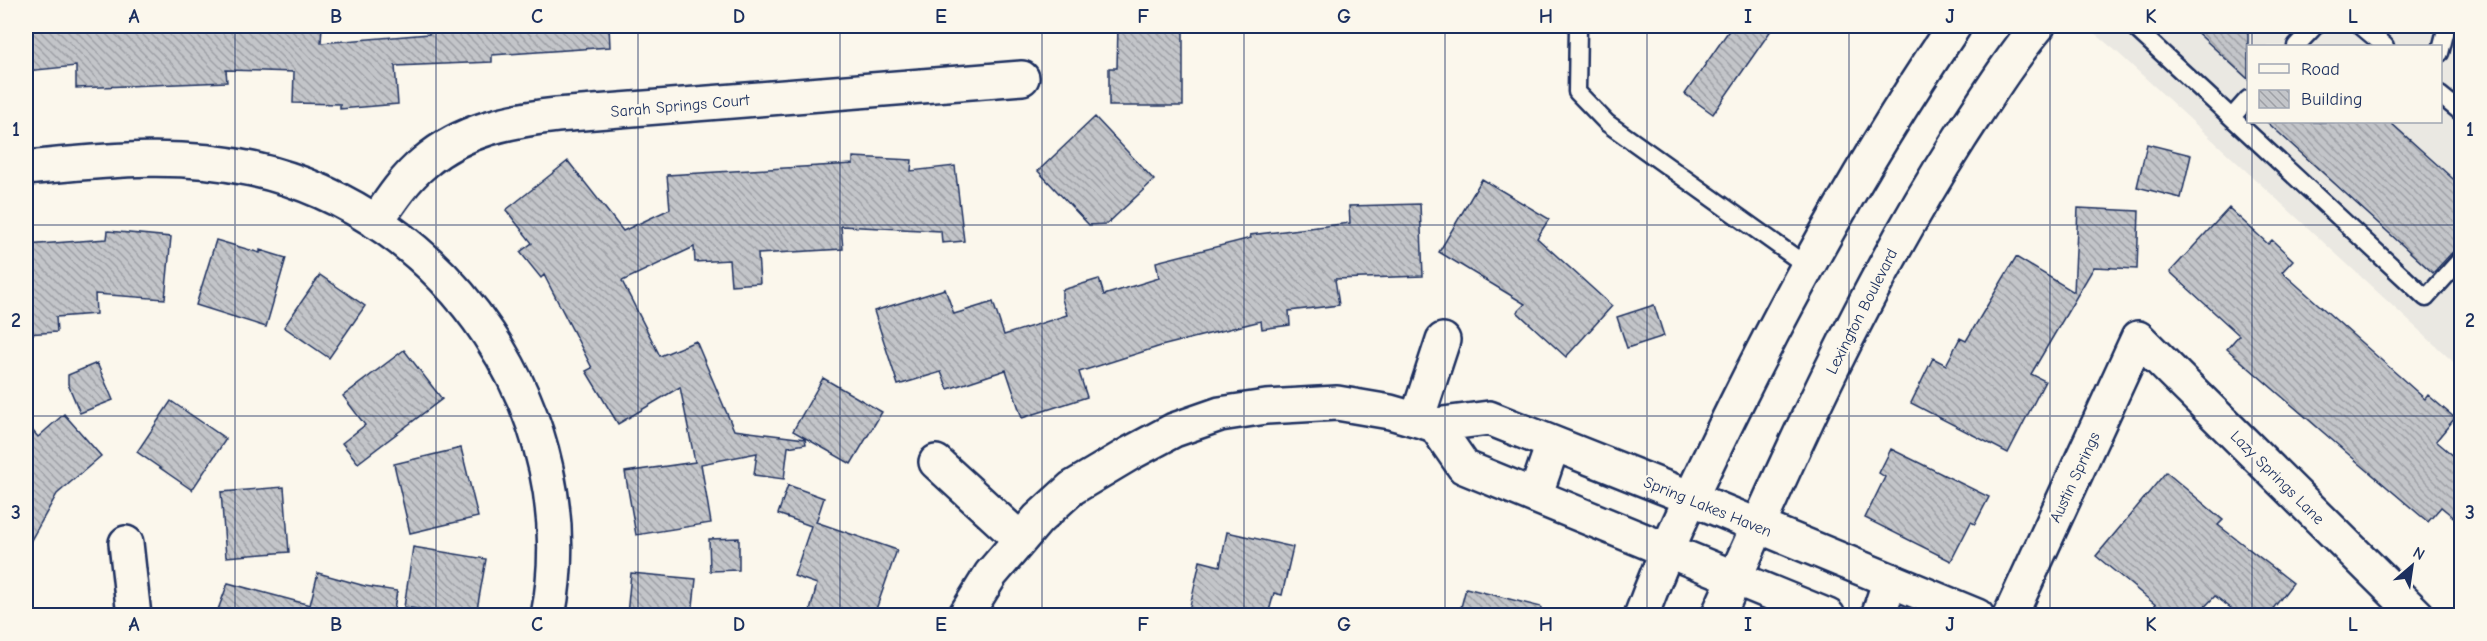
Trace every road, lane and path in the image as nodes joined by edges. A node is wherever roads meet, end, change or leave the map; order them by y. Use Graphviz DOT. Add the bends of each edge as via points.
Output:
graph roads {
  1 [pos="1578,26"];
  2 [pos="1954,26"];
  3 [pos="2038,26"];
  4 [pos="2133,26"];
  5 [pos="2315,26"];
  6 [pos="2362,26"];
  7 [pos="2447,26"];
  8 [pos="2297,45"];
  9 [pos="2384,45"];
  10 [pos="2442,45"];
  11 [pos="1022,78"];
  12 [pos="2442,96"];
  13 [pos="2247,100"];
  14 [pos="2462,113"];
  15 [pos="2232,117"];
  16 [pos="26,168"];
  17 [pos="376,222"];
  18 [pos="2462,258"];
  19 [pos="1807,266"];
  20 [pos="2138,338"];
  21 [pos="1443,340"];
  22 [pos="1426,422"];
  23 [pos="1553,444"];
  24 [pos="936,462"];
  25 [pos="1535,496"];
  26 [pos="1691,498"];
  27 [pos="1758,526"];
  28 [pos="1020,540"];
  29 [pos="126,543"];
  30 [pos="1668,550"];
  31 [pos="1735,577"];
  32 [pos="1890,580"];
  33 [pos="134,615"];
  34 [pos="548,615"];
  35 [pos="965,615"];
  36 [pos="1641,615"];
  37 [pos="1718,615"];
  38 [pos="1828,615"];
  39 [pos="1878,615"];
  40 [pos="1977,615"];
  41 [pos="2010,615"];
  42 [pos="2418,615"];
  1 -- 19 [label="lane" via="1577,92 1607,123"];
  2 -- 19 [label="street" via="1903,102"];
  3 -- 27 [label="street, Lexington Boulevard" via="1971,120 1888,256 1782,468"];
  4 -- 15 [label="lane"];
  5 -- 8 [label="lane"];
  6 -- 9 [label="lane"];
  7 -- 10 [label="lane"];
  11 -- 17 [label="street, Sarah Springs Court" via="569,114 505,123 470,135 425,161"];
  12 -- 14 [label="lane"];
  13 -- 15 [label="lane"];
  15 -- 18 [label="lane" via="2426,298"];
  16 -- 17 [label="street" via="151,158 224,164 299,182"];
  17 -- 34 [label="street" via="433,268 466,303 500,349 530,410 546,465 555,542 555,576"];
  19 -- 26 [label="street"];
  20 -- 41 [label="street, Austin Springs"];
  20 -- 42 [label="street, Lazy Springs Lane"];
  21 -- 22 [label="street"];
  22 -- 23 [label="street, Spring Lakes Haven" via="1488,418"];
  22 -- 25 [label="street" via="1464,467"];
  22 -- 28 [label="street, Spring Lakes Haven" via="1337,404 1242,410 1205,418 1147,444 1072,488"];
  23 -- 25 [label="street"];
  23 -- 26 [label="street, Spring Lakes Haven"];
  24 -- 28 [label="street"];
  25 -- 30 [label="street"];
  26 -- 27 [label="street, Spring Lakes Haven"];
  26 -- 30 [label="street"];
  27 -- 31 [label="street, Lexington Boulevard"];
  27 -- 32 [label="street, Spring Lakes Haven"];
  28 -- 35 [label="street, Spring Lakes Haven" via="991,574"];
  29 -- 33 [label="street"];
  30 -- 31 [label="street"];
  30 -- 36 [label="street"];
  31 -- 37 [label="street, Lexington Boulevard"];
  31 -- 38 [label="street"];
  32 -- 39 [label="street"];
  32 -- 40 [label="street, Spring Lakes Haven"];
}
